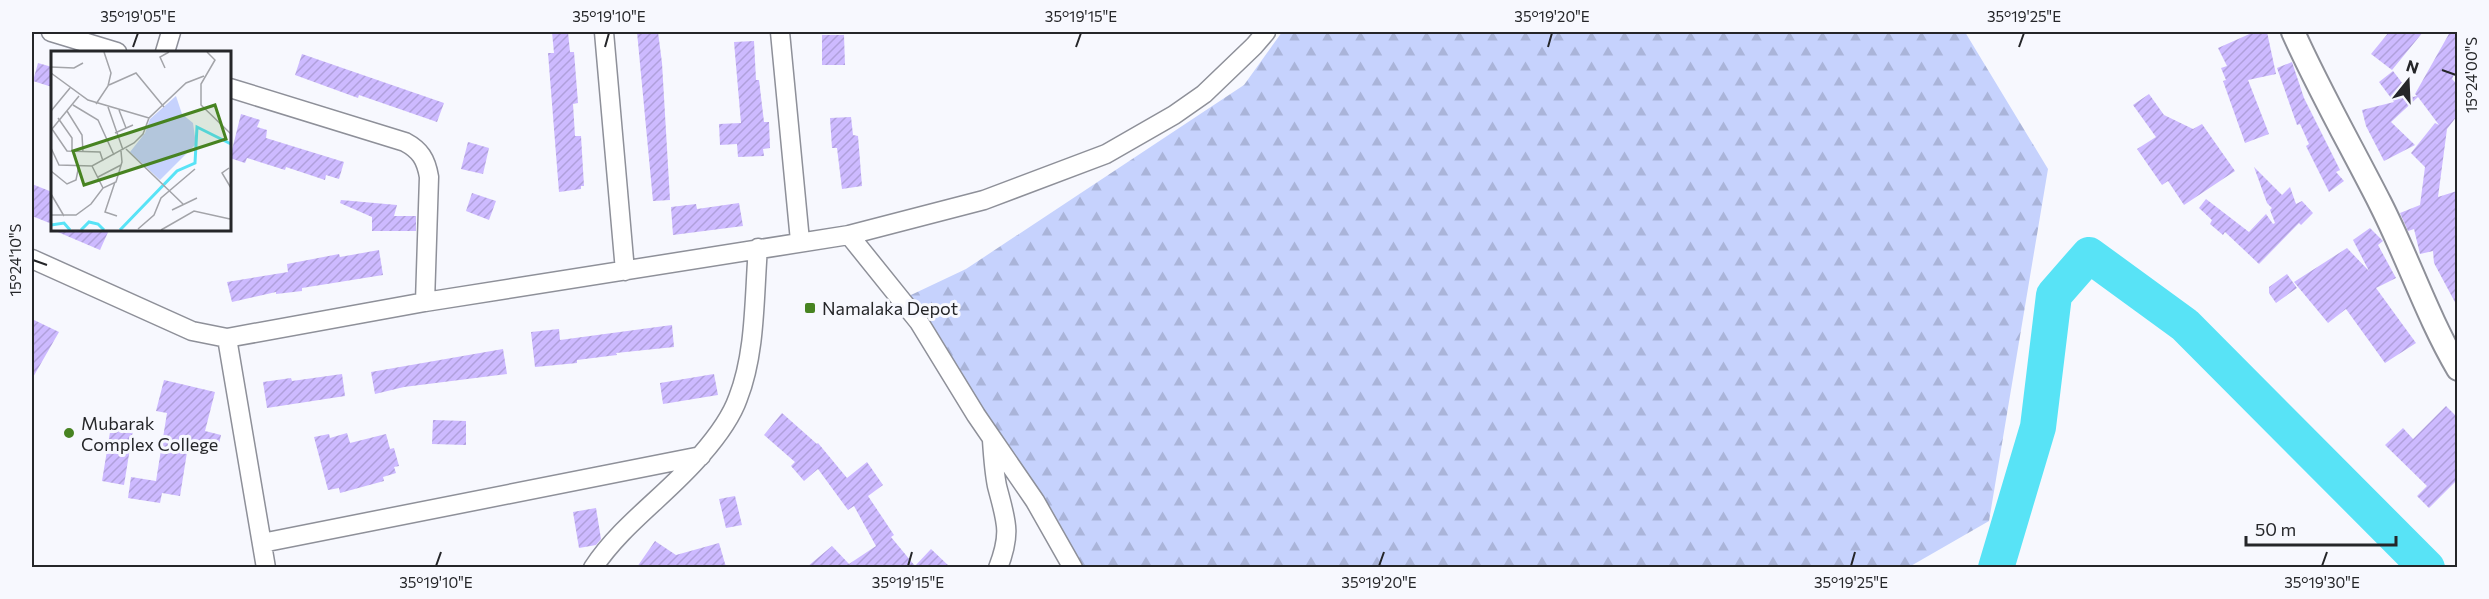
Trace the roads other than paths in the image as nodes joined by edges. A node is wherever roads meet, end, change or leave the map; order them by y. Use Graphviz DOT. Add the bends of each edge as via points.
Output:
graph roads {
  1 [pos="51,32"];
  2 [pos="171,32"];
  3 [pos="604,32"];
  4 [pos="780,32"];
  5 [pos="1266,32"];
  6 [pos="2293,32"];
  7 [pos="114,51"];
  8 [pos="165,51"];
  9 [pos="231,88"];
  10 [pos="849,234"];
  11 [pos="800,241"];
  12 [pos="758,248"];
  13 [pos="32,259"];
  14 [pos="625,271"];
  15 [pos="424,303"];
  16 [pos="227,338"];
  17 [pos="2457,369"];
  18 [pos="992,435"];
  19 [pos="701,456"];
  20 [pos="262,543"];
  21 [pos="266,567"];
  22 [pos="593,567"];
  23 [pos="998,567"];
  24 [pos="1073,567"];
  1 -- 7 [label="street"];
  2 -- 8 [label="street"];
  3 -- 14 [label="street"];
  4 -- 11 [label="street"];
  5 -- 10 [label="street" via="1204,94 1174,116 1106,154 984,200"];
  6 -- 17 [label="street" via="2381,205 2437,333"];
  9 -- 15 [label="street" via="417,149 429,177"];
  10 -- 11 [label="street"];
  10 -- 18 [label="street" via="919,322"];
  11 -- 12 [label="street"];
  12 -- 14 [label="street"];
  12 -- 19 [label="street" via="744,381 730,416"];
  13 -- 16 [label="street" via="192,331"];
  14 -- 15 [label="street"];
  15 -- 16 [label="street"];
  16 -- 20 [label="street"];
  18 -- 23 [label="street" via="997,485 1008,526"];
  18 -- 24 [label="street"];
  19 -- 20 [label="street"];
  19 -- 22 [label="street" via="607,547"];
  20 -- 21 [label="street"];
}
